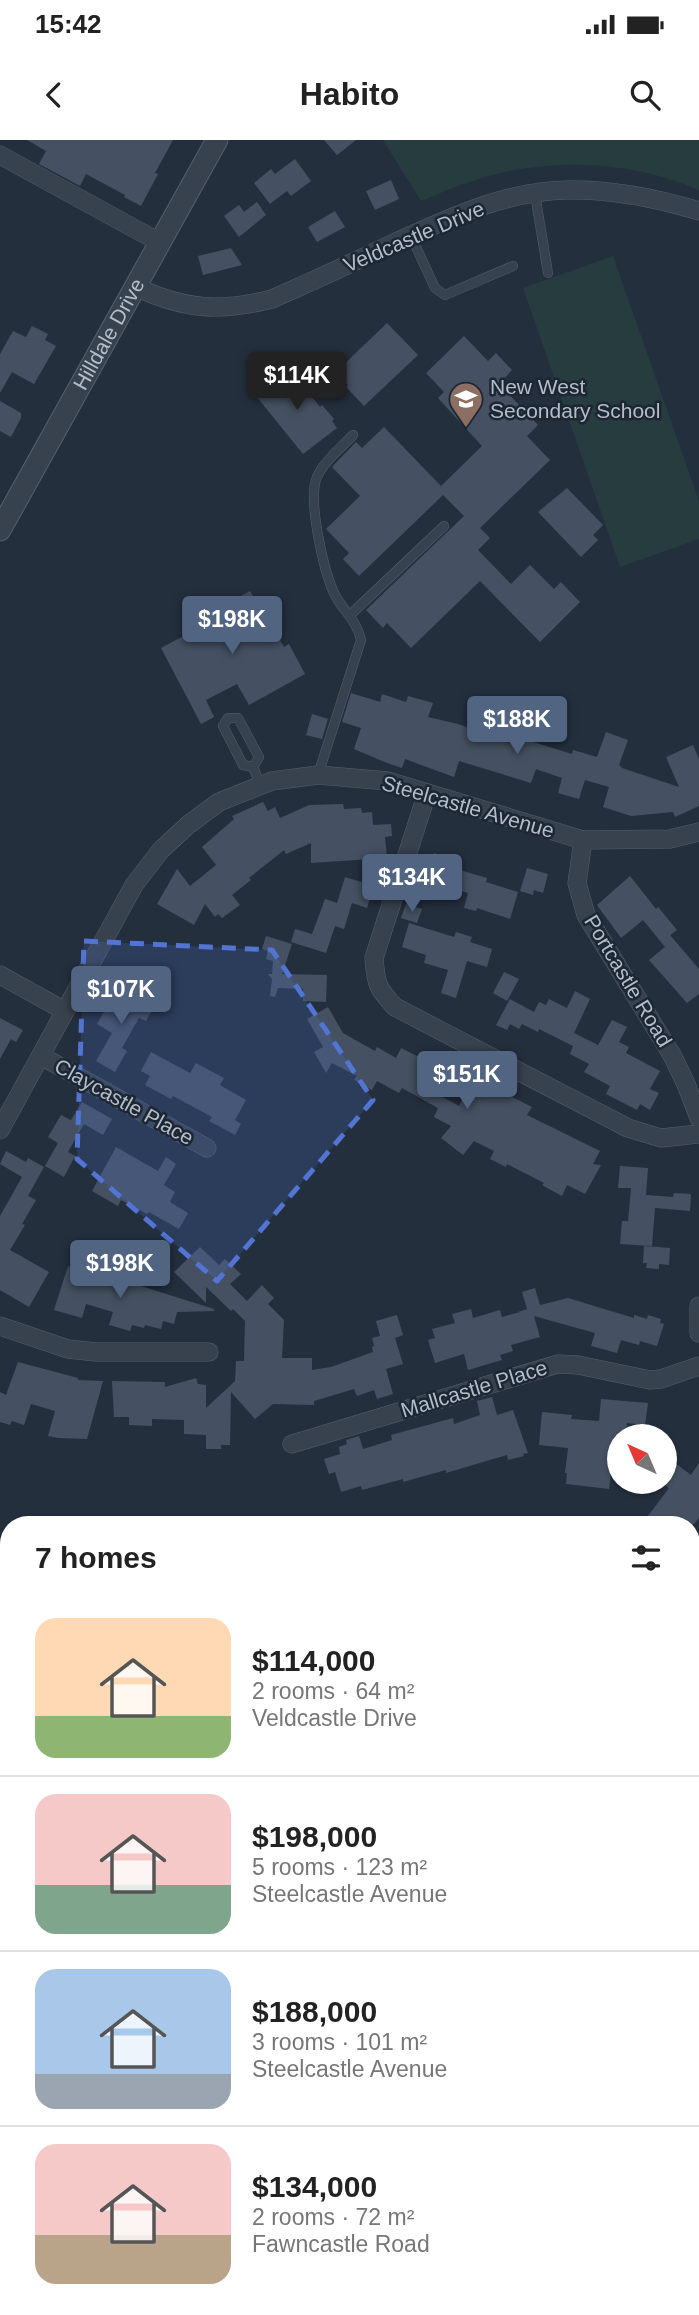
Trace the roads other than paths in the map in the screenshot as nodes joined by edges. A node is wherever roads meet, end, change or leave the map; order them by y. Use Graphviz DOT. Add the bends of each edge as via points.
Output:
graph roads {
  1 [pos="217,140"];
  2 [pos="0,155"];
  3 [pos="535,194"];
  4 [pos="699,211"];
  5 [pos="411,236"];
  6 [pos="159,242"];
  7 [pos="513,266"];
  8 [pos="548,273"];
  9 [pos="136,287"];
  10 [pos="352,435"];
  11 [pos="444,526"];
  12 [pos="0,530"];
  13 [pos="350,615"];
  14 [pos="253,767"];
  15 [pos="318,775"];
  16 [pos="261,786"];
  17 [pos="427,793"];
  18 [pos="699,832"];
  19 [pos="583,840"];
  20 [pos="0,975"];
  21 [pos="65,1011"];
  22 [pos="41,1056"];
  23 [pos="699,1118"];
  24 [pos="0,1130"];
  25 [pos="699,1134"];
  26 [pos="207,1148"];
  27 [pos="699,1306"];
  28 [pos="0,1326"];
  29 [pos="699,1333"];
  30 [pos="209,1352"];
  31 [pos="699,1366"];
  32 [pos="292,1444"];
  1 -- 6 [label="street, Hilldale Drive"];
  2 -- 6 [label="street"];
  3 -- 4 [label="street, Veldcastle Drive" via="608,192 660,199"];
  3 -- 5 [label="street, Veldcastle Drive" via="467,210"];
  3 -- 8 [label="lane"];
  5 -- 7 [label="lane" via="435,288 444,295"];
  5 -- 9 [label="street, Veldcastle Drive" via="272,299 239,307 182,304"];
  6 -- 9 [label="street, Hilldale Drive"];
  9 -- 12 [label="street, Hilldale Drive"];
  10 -- 13 [label="lane" via="317,476 313,502 334,593"];
  11 -- 13 [label="lane"];
  13 -- 15 [label="lane" via="362,640"];
  14 -- 14 [label="lane" via="243,765 223,726 228,718 238,718 259,757"];
  14 -- 16 [label="lane"];
  15 -- 16 [label="street, Steelcastle Avenue"];
  15 -- 17 [label="street, Steelcastle Avenue" via="388,781"];
  16 -- 21 [label="street, Steelcastle Avenue" via="219,802 161,850 134,885"];
  17 -- 19 [label="street, Steelcastle Avenue"];
  17 -- 25 [label="street" via="374,958 376,982 384,996 395,1007 628,1128 662,1139"];
  18 -- 19 [label="street, Steelcastle Avenue" via="670,839"];
  19 -- 23 [label="street, Portcastle Road" via="577,884 586,915 672,1055"];
  20 -- 21 [label="street"];
  21 -- 22 [label="street, Steelcastle Avenue"];
  22 -- 24 [label="street, Steelcastle Avenue"];
  22 -- 26 [label="street, Claycastle Place"];
  27 -- 29 [label="street"];
  28 -- 30 [label="street" via="68,1349"];
  31 -- 32 [label="street, Mallcastle Place" via="650,1380 558,1363"];
}
